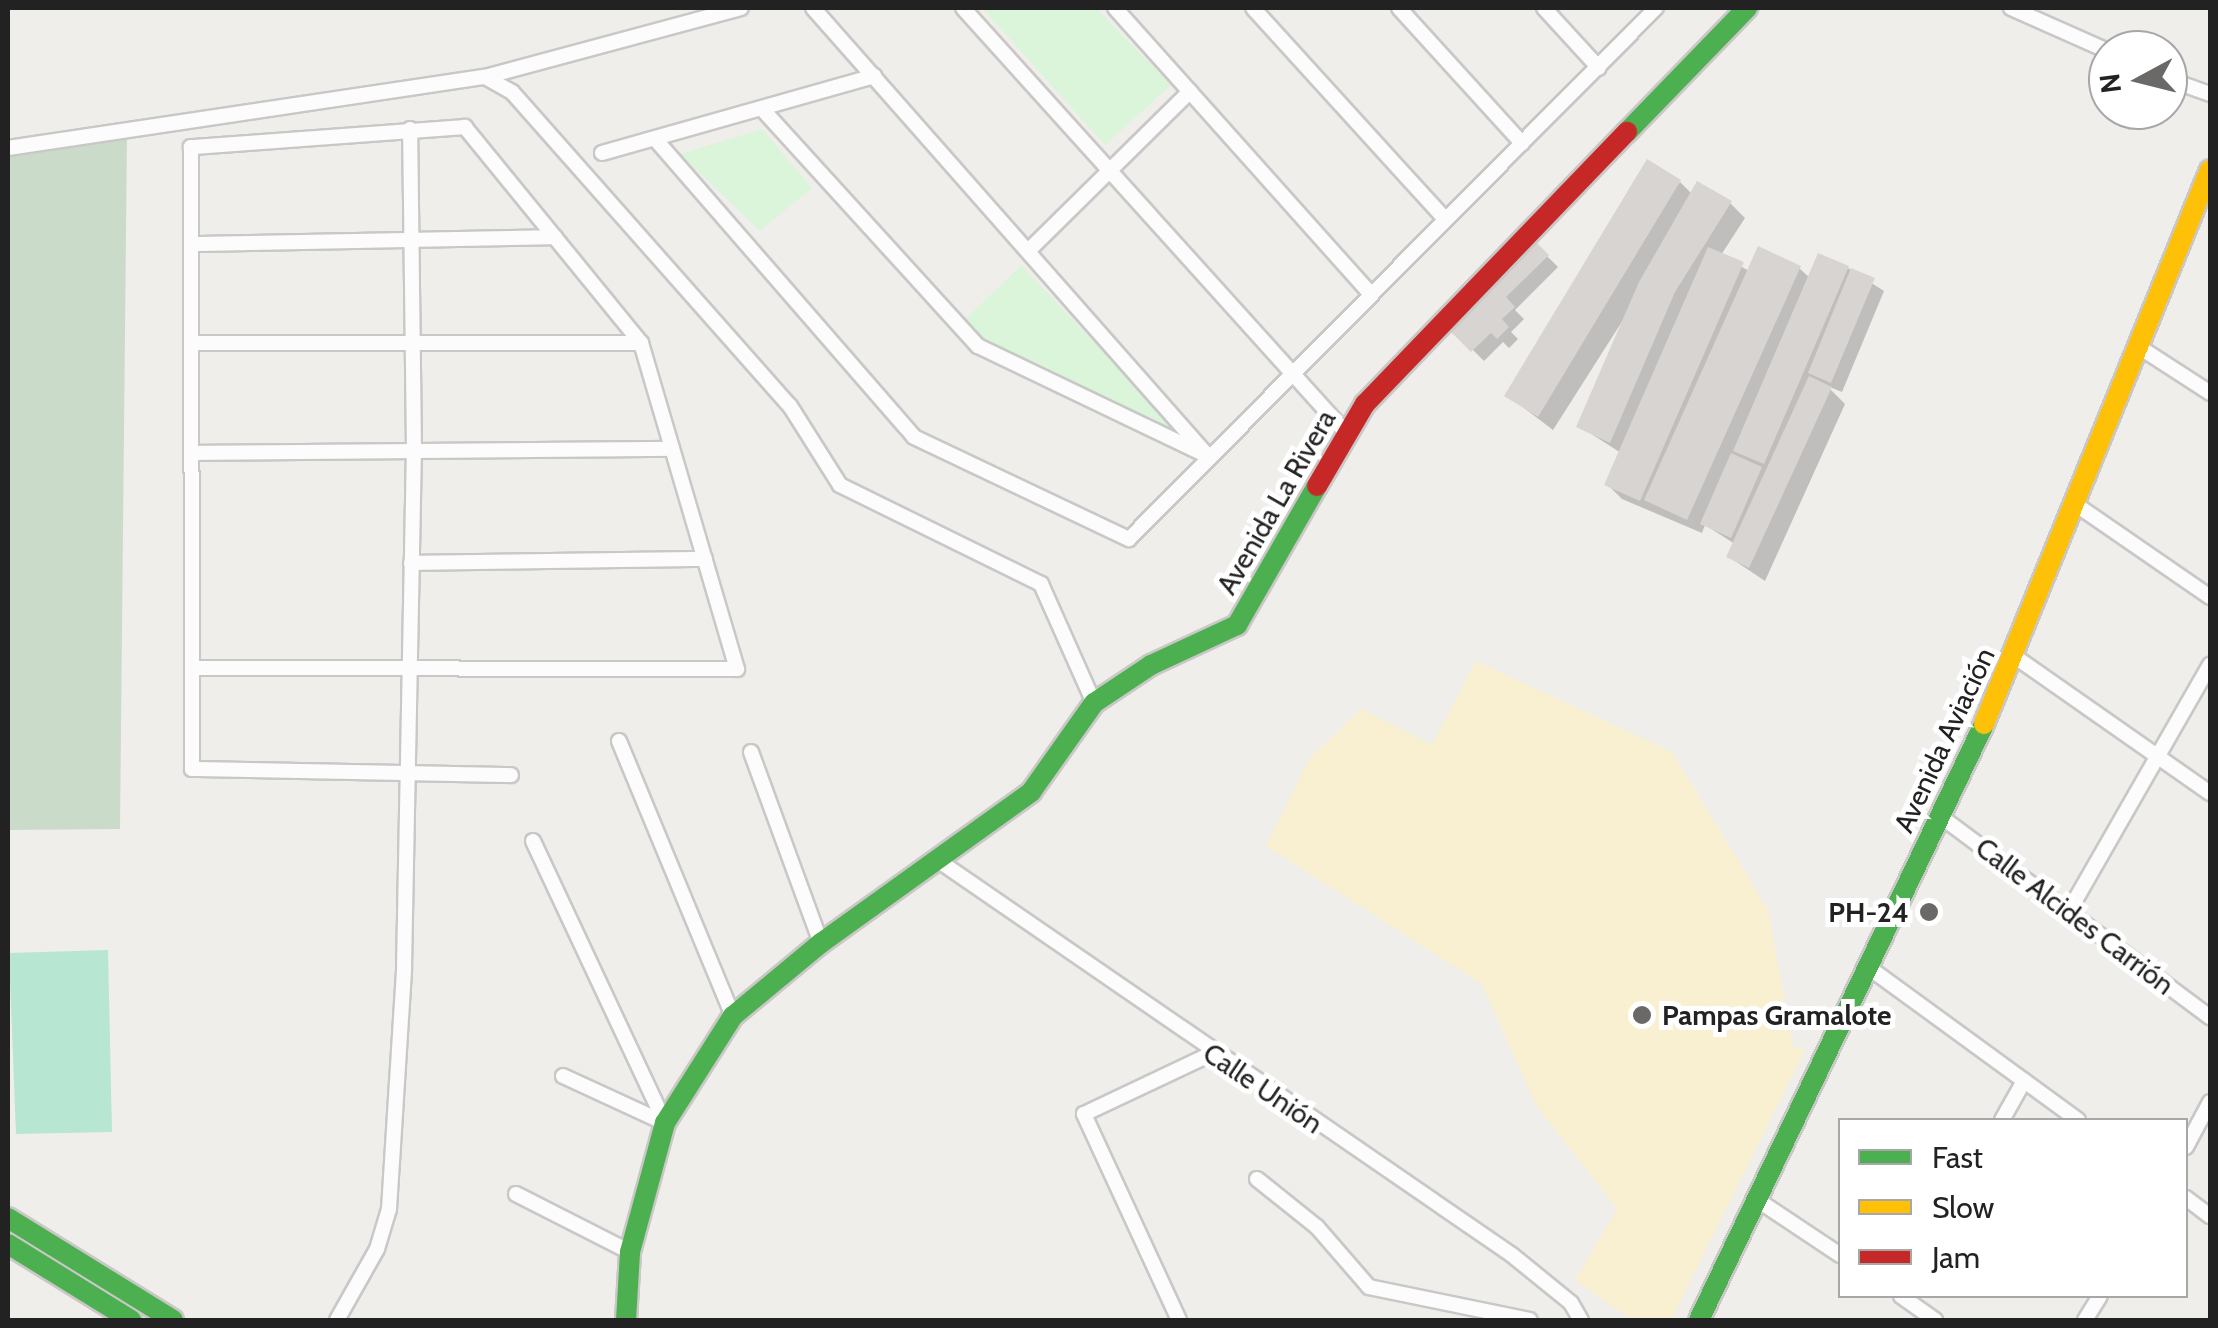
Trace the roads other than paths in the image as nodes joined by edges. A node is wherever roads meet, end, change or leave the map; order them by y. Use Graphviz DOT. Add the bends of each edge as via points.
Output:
graph roads {
  1 [pos="741,8"];
  2 [pos="813,8"];
  3 [pos="963,8"];
  4 [pos="1115,8"];
  5 [pos="1253,8"];
  6 [pos="1399,8"];
  7 [pos="1544,8"];
  8 [pos="1656,8"];
  9 [pos="1747,8"];
  10 [pos="2011,8"];
  11 [pos="2088,42"];
  12 [pos="1600,68"];
  13 [pos="874,76"];
  14 [pos="485,77"];
  15 [pos="1190,92"];
  16 [pos="764,111"];
  17 [pos="410,129"];
  18 [pos="656,140"];
  19 [pos="1522,143"];
  20 [pos="8,148"];
  21 [pos="602,153"];
  22 [pos="1111,170"];
  23 [pos="2210,170"];
  24 [pos="1444,219"];
  25 [pos="555,237"];
  26 [pos="413,240"];
  27 [pos="193,244"];
  28 [pos="1029,250"];
  29 [pos="1370,292"];
  30 [pos="413,340"];
  31 [pos="193,343"];
  32 [pos="641,343"];
  33 [pos="2140,347"];
  34 [pos="1290,372"];
  35 [pos="2210,393"];
  36 [pos="1348,434"];
  37 [pos="414,449"];
  38 [pos="672,449"];
  39 [pos="192,453"];
  40 [pos="1208,456"];
  41 [pos="2078,506"];
  42 [pos="704,559"];
  43 [pos="412,563"];
  44 [pos="2210,597"];
  45 [pos="2014,656"];
  46 [pos="2210,665"];
  47 [pos="194,668"];
  48 [pos="410,671"];
  49 [pos="1094,704"];
  50 [pos="619,741"];
  51 [pos="751,752"];
  52 [pos="2159,754"];
  53 [pos="409,773"];
  54 [pos="510,775"];
  55 [pos="2210,794"];
  56 [pos="1940,816"];
  57 [pos="532,841"];
  58 [pos="938,861"];
  59 [pos="2068,911"];
  60 [pos="821,944"];
  61 [pos="1868,967"];
  62 [pos="734,1016"];
  63 [pos="2210,1016"];
  64 [pos="1211,1054"];
  65 [pos="563,1076"];
  66 [pos="2024,1081"];
  67 [pos="2210,1102"];
  68 [pos="2003,1118"];
  69 [pos="2075,1118"];
  70 [pos="664,1122"];
  71 [pos="2188,1144"];
  72 [pos="1257,1179"];
  73 [pos="516,1194"];
  74 [pos="1756,1199"];
  75 [pos="2188,1200"];
  76 [pos="2210,1216"];
  77 [pos="8,1218"];
  78 [pos="8,1244"];
  79 [pos="630,1252"];
  80 [pos="1838,1254"];
  81 [pos="1905,1298"];
  82 [pos="2099,1298"];
  83 [pos="131,1320"];
  84 [pos="172,1320"];
  85 [pos="337,1320"];
  86 [pos="626,1320"];
  87 [pos="1179,1320"];
  88 [pos="1530,1320"];
  89 [pos="1581,1320"];
  90 [pos="1699,1320"];
  91 [pos="1934,1320"];
  92 [pos="2086,1320"];
  1 -- 14 [label="street"];
  2 -- 13 [label="street"];
  3 -- 22 [label="street"];
  4 -- 15 [label="street"];
  5 -- 24 [label="street"];
  6 -- 19 [label="street"];
  7 -- 12 [label="street"];
  8 -- 12 [label="street"];
  9 -- 36 [label="street, Avenida La Rivera" via="1365,404"];
  10 -- 11 [label="street"];
  12 -- 19 [label="street"];
  13 -- 16 [label="street"];
  13 -- 28 [label="street"];
  14 -- 20 [label="street"];
  14 -- 49 [label="street" via="512,92 790,406 840,485 1041,584"];
  15 -- 22 [label="street"];
  15 -- 29 [label="street"];
  16 -- 18 [label="street"];
  16 -- 40 [label="street" via="978,346"];
  17 -- 25 [label="street" via="465,127"];
  17 -- 26 [label="street"];
  17 -- 27 [label="street" via="191,147"];
  18 -- 21 [label="street"];
  18 -- 40 [label="street" via="914,437 1128,539"];
  19 -- 24 [label="street"];
  22 -- 28 [label="street"];
  22 -- 34 [label="street"];
  23 -- 33 [label="street, Avenida Aviación"];
  24 -- 29 [label="street"];
  25 -- 26 [label="street"];
  25 -- 32 [label="street"];
  26 -- 27 [label="street"];
  26 -- 30 [label="street"];
  27 -- 31 [label="street"];
  28 -- 40 [label="street"];
  29 -- 34 [label="street"];
  30 -- 31 [label="street"];
  30 -- 32 [label="street"];
  30 -- 37 [label="street"];
  31 -- 39 [label="street"];
  32 -- 38 [label="street"];
  33 -- 35 [label="street"];
  33 -- 41 [label="street, Avenida Aviación"];
  34 -- 36 [label="street"];
  34 -- 40 [label="street"];
  36 -- 49 [label="street, Avenida La Rivera" via="1236,625 1151,664"];
  37 -- 38 [label="street"];
  37 -- 39 [label="street"];
  37 -- 43 [label="street"];
  38 -- 42 [label="street"];
  39 -- 47 [label="street"];
  41 -- 44 [label="street"];
  41 -- 45 [label="street, Avenida Aviación"];
  42 -- 43 [label="street"];
  42 -- 48 [label="street" via="737,669"];
  43 -- 48 [label="street"];
  45 -- 52 [label="street"];
  45 -- 56 [label="street, Avenida Aviación"];
  46 -- 52 [label="street"];
  47 -- 48 [label="street"];
  47 -- 53 [label="street" via="192,769"];
  48 -- 53 [label="street"];
  49 -- 58 [label="street, Avenida La Rivera" via="1031,792"];
  50 -- 62 [label="street"];
  51 -- 60 [label="street"];
  52 -- 55 [label="street"];
  52 -- 59 [label="street"];
  53 -- 54 [label="street"];
  53 -- 85 [label="street" via="389,1209 378,1249"];
  56 -- 59 [label="street, Calle Alcides Carrión"];
  56 -- 61 [label="street, Avenida Aviación"];
  57 -- 70 [label="street"];
  58 -- 60 [label="street, Avenida La Rivera"];
  58 -- 64 [label="street, Calle Unión"];
  59 -- 63 [label="street, Calle Alcides Carrión"];
  60 -- 62 [label="street, Avenida La Rivera"];
  61 -- 66 [label="street"];
  61 -- 74 [label="street, Avenida Aviación"];
  62 -- 70 [label="street, Avenida La Rivera"];
  64 -- 87 [label="street" via="1084,1114"];
  64 -- 89 [label="street, Calle Unión" via="1512,1255"];
  65 -- 70 [label="street"];
  66 -- 68 [label="street"];
  66 -- 69 [label="street"];
  67 -- 71 [label="street"];
  70 -- 79 [label="street, Avenida La Rivera"];
  72 -- 88 [label="street" via="1317,1227 1370,1287"];
  73 -- 79 [label="street"];
  74 -- 80 [label="street"];
  74 -- 90 [label="street, Avenida Aviación"];
  75 -- 76 [label="street"];
  77 -- 84 [label="street"];
  78 -- 83 [label="street"];
  79 -- 86 [label="street, Avenida La Rivera"];
  81 -- 91 [label="street"];
  82 -- 92 [label="street"];
}
